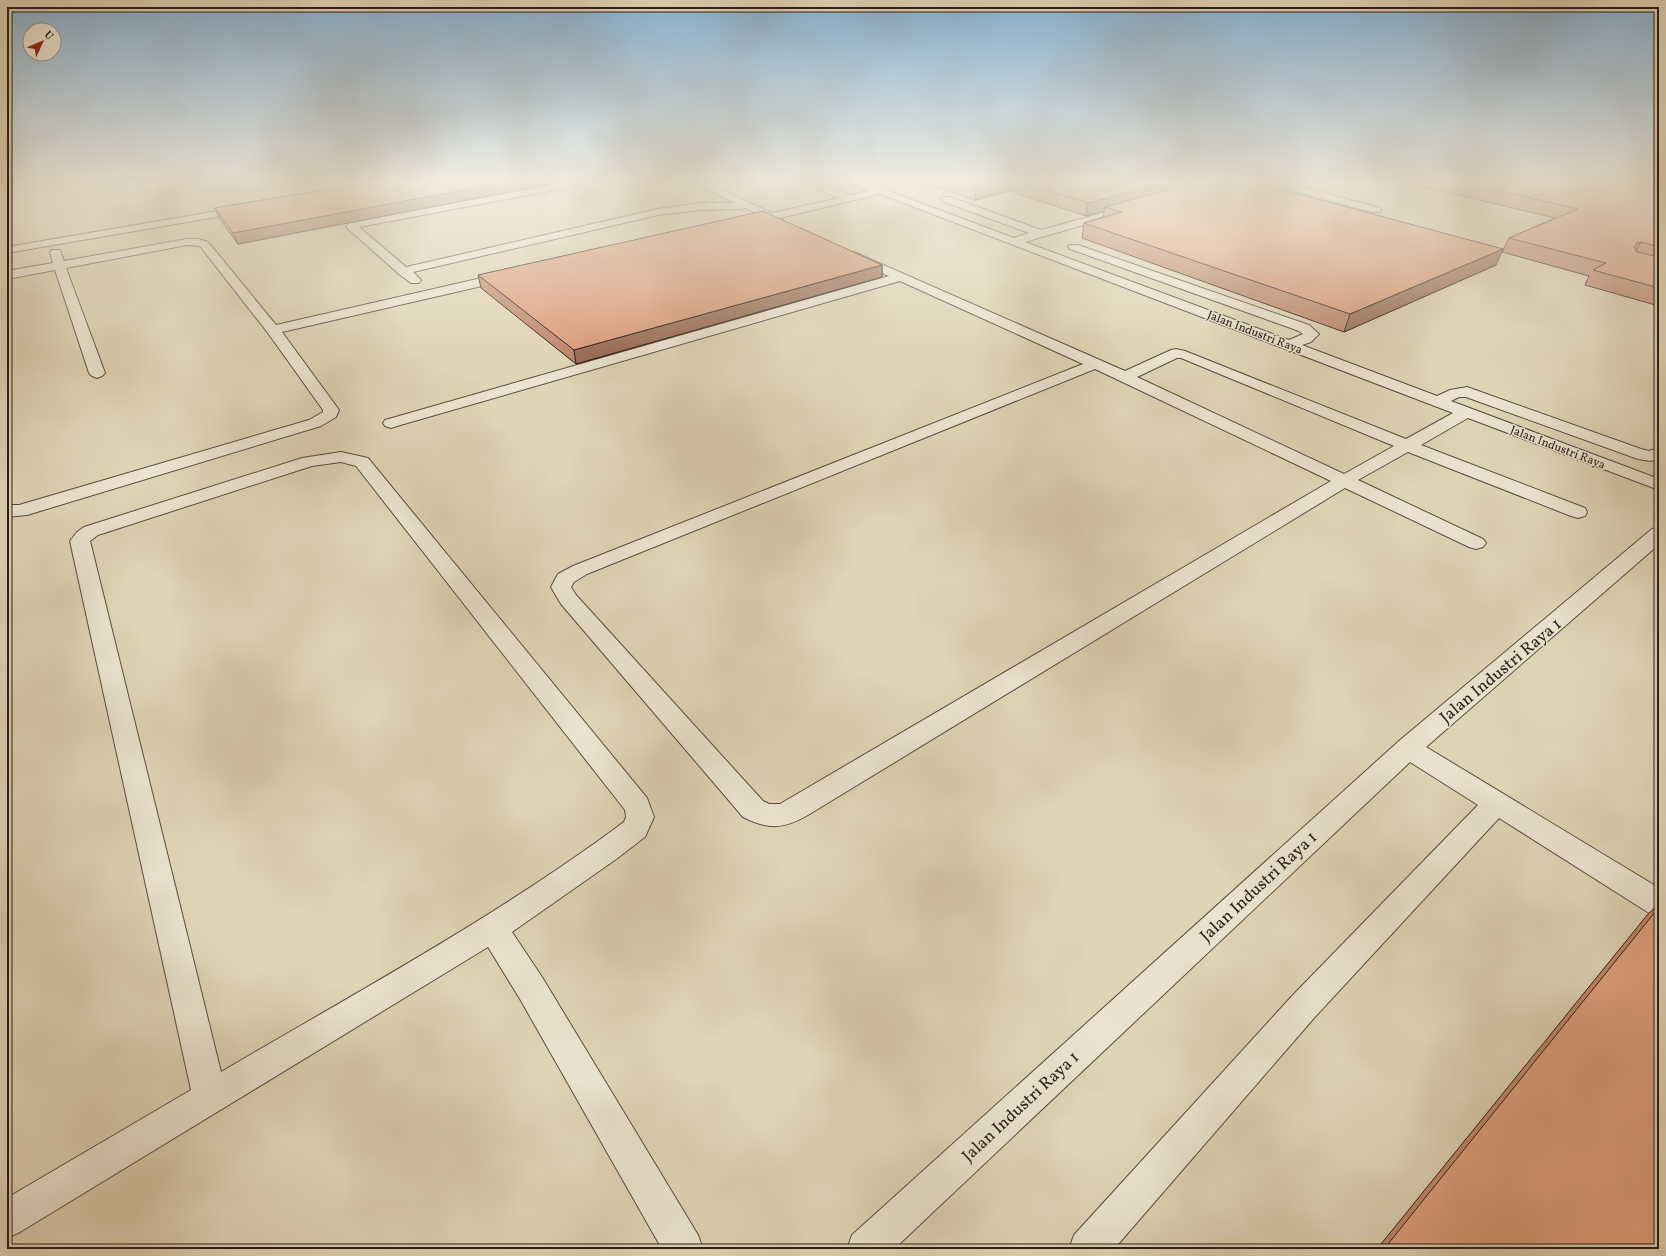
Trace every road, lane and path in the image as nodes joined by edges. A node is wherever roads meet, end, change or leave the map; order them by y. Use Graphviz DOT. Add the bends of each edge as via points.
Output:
graph roads {
  1 [pos="70,239"];
  2 [pos="366,239"];
  3 [pos="543,239"];
  4 [pos="1006,239"];
  5 [pos="1026,239"];
  6 [pos="50,242"];
  7 [pos="1015,242"];
  8 [pos="1074,247"];
  9 [pos="7,250"];
  10 [pos="844,252"];
  11 [pos="59,266"];
  12 [pos="404,271"];
  13 [pos="517,274"];
  14 [pos="7,275"];
  15 [pos="901,277"];
  16 [pos="433,293"];
  17 [pos="273,330"];
  18 [pos="1290,345"];
  19 [pos="1095,364"];
  20 [pos="97,373"];
  21 [pos="1125,376"];
  22 [pos="1438,401"];
  23 [pos="1467,412"];
  24 [pos="391,423"];
  25 [pos="1408,446"];
  26 [pos="1659,453"];
  27 [pos="1344,482"];
  28 [pos="1659,485"];
  29 [pos="7,511"];
  30 [pos="1578,512"];
  31 [pos="1659,533"];
  32 [pos="1476,543"];
  33 [pos="1408,748"];
  34 [pos="1497,803"];
  35 [pos="1659,904"];
  36 [pos="492,928"];
  37 [pos="210,1098"];
  38 [pos="7,1218"];
  39 [pos="684,1249"];
  40 [pos="866,1249"];
  41 [pos="1088,1249"];
  1 -- 6 [label="street"];
  2 -- 12 [label="street"];
  3 -- 12 [label="street"];
  4 -- 7 [label="street, Jalan Industri Raya"];
  5 -- 7 [label="street"];
  6 -- 9 [label="street"];
  6 -- 11 [label="street" via="55,248"];
  7 -- 18 [label="street, Jalan Industri Raya"];
  8 -- 18 [label="street" via="1304,328 1312,334"];
  10 -- 15 [label="street"];
  11 -- 14 [label="street"];
  11 -- 17 [label="street" via="198,242 204,244"];
  11 -- 20 [label="street"];
  12 -- 16 [label="street"];
  13 -- 16 [label="street"];
  15 -- 19 [label="street"];
  15 -- 24 [label="street"];
  16 -- 17 [label="street"];
  17 -- 29 [label="street" via="331,410 330,414 315,423 20,511"];
  18 -- 22 [label="street, Jalan Industri Raya"];
  19 -- 21 [label="street"];
  19 -- 27 [label="street" via="580,570 566,578 561,587 568,599 753,809 764,815 775,816 806,803"];
  21 -- 25 [label="street" via="1176,353 1185,355"];
  21 -- 27 [label="street"];
  22 -- 23 [label="street, Jalan Industri Raya"];
  22 -- 26 [label="street" via="1456,393 1467,392 1638,454 1650,456"];
  23 -- 25 [label="street"];
  23 -- 28 [label="street, Jalan Industri Raya"];
  25 -- 27 [label="street"];
  25 -- 30 [label="street"];
  27 -- 32 [label="street"];
  31 -- 33 [label="street, Jalan Industri Raya 1"];
  33 -- 34 [label="street"];
  33 -- 40 [label="street, Jalan Industri Raya 1"];
  34 -- 35 [label="street"];
  34 -- 41 [label="street" via="1303,1007"];
  36 -- 37 [label="street"];
  36 -- 37 [label="street" via="635,829 640,817 637,806 362,462 339,456 308,462 101,527 87,534 80,541"];
  36 -- 39 [label="street" via="535,995"];
  37 -- 38 [label="street"];
}
